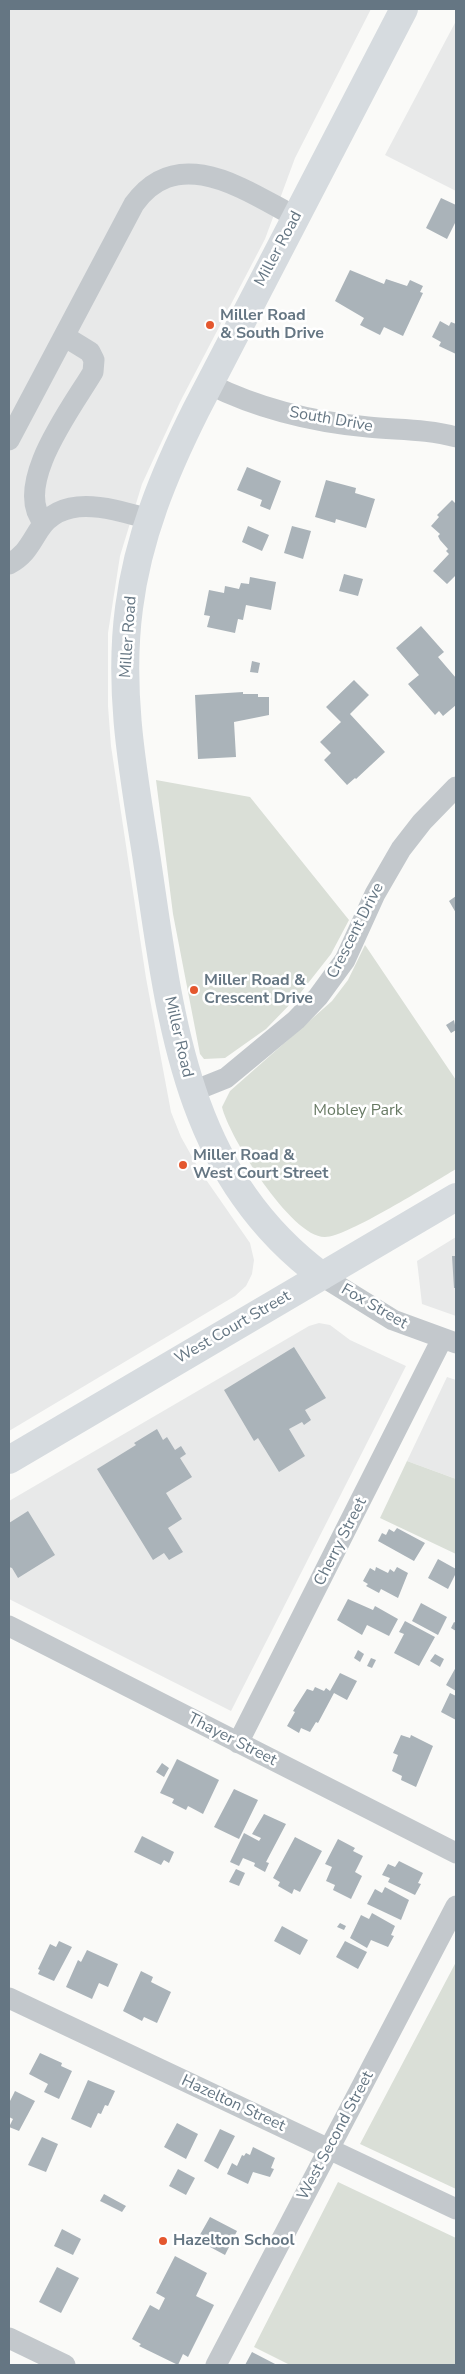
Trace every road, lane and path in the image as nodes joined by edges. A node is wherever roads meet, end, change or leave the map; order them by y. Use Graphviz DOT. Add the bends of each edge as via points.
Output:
graph roads {
  1 [pos="404,9"];
  2 [pos="296,217"];
  3 [pos="64,336"];
  4 [pos="209,384"];
  5 [pos="456,437"];
  6 [pos="9,440"];
  7 [pos="148,519"];
  8 [pos="44,523"];
  9 [pos="9,564"];
  10 [pos="456,787"];
  11 [pos="191,1092"];
  12 [pos="456,1197"];
  13 [pos="322,1276"];
  14 [pos="449,1341"];
  15 [pos="9,1460"];
  16 [pos="9,1626"];
  17 [pos="238,1744"];
  18 [pos="456,1853"];
  19 [pos="456,1906"];
  20 [pos="9,1998"];
  21 [pos="329,2149"];
  22 [pos="456,2209"];
  23 [pos="9,2338"];
  24 [pos="65,2365"];
  25 [pos="216,2365"];
  1 -- 2 [label="main road, Miller Road"];
  2 -- 3 [label="street" via="210,175 182,174 154,184 134,204"];
  2 -- 4 [label="main road, Miller Road"];
  3 -- 6 [label="street"];
  3 -- 8 [label="street" via="90,352 94,366 37,472 36,509"];
  4 -- 5 [label="street, South Drive" via="250,402 312,419 423,430"];
  4 -- 7 [label="main road, Miller Road" via="176,450"];
  7 -- 8 [label="street" via="117,510 78,506 62,509"];
  7 -- 11 [label="main road, Miller Road" via="129,610 125,677 127,721 166,989"];
  8 -- 9 [label="street" via="27,550"];
  10 -- 11 [label="street, Crescent Drive" via="401,849 379,886 345,960 318,997 290,1025 226,1078"];
  11 -- 13 [label="main road, Miller Road" via="214,1146 241,1189 282,1241"];
  12 -- 13 [label="main road, West Court Street"];
  13 -- 14 [label="street, Fox Street" via="385,1316"];
  13 -- 15 [label="main road, West Court Street"];
  14 -- 17 [label="street, Cherry Street"];
  16 -- 17 [label="street, Thayer Street"];
  17 -- 18 [label="street, Thayer Street"];
  19 -- 21 [label="street, West Second Street"];
  20 -- 21 [label="street, Hazelton Street"];
  21 -- 22 [label="street, Hazelton Street"];
  21 -- 25 [label="street, West Second Street"];
  23 -- 24 [label="street"];
}
